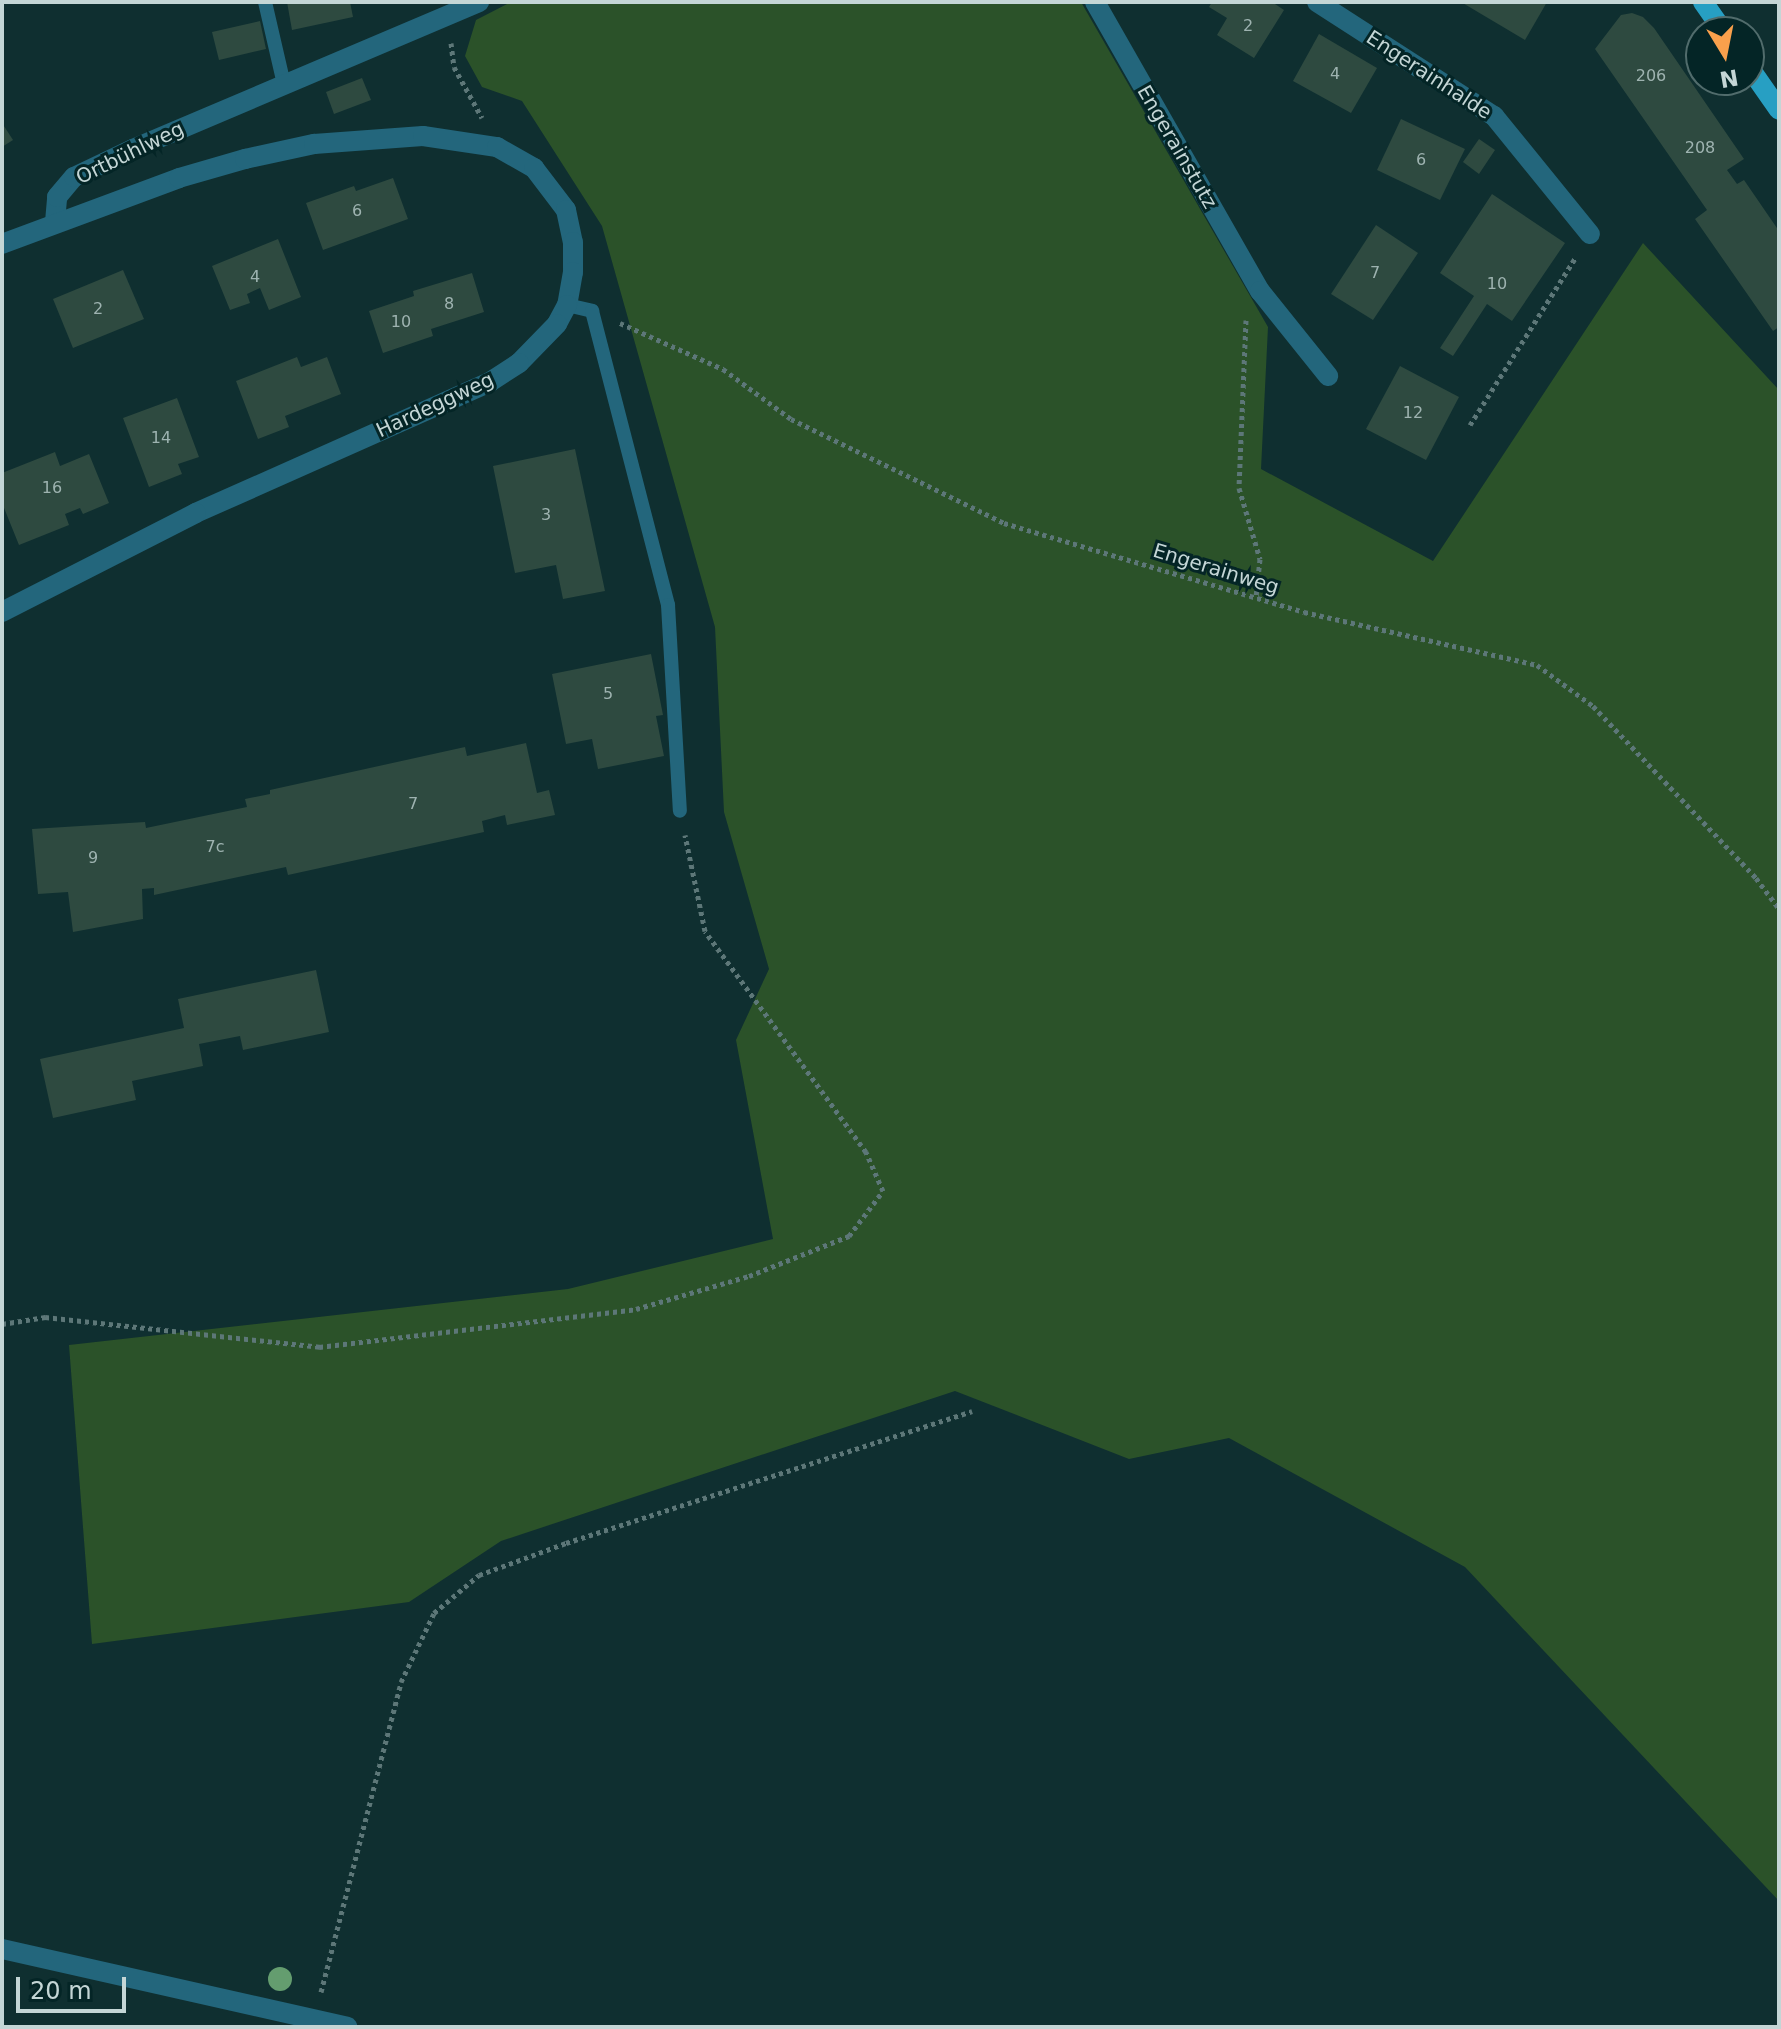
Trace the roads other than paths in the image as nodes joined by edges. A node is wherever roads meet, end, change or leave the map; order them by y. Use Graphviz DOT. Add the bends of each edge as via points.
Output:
graph roads {
  1 [pos="265,2"];
  2 [pos="479,2"];
  3 [pos="1095,2"];
  4 [pos="1317,2"];
  5 [pos="284,84"];
  6 [pos="1765,90"];
  7 [pos="1779,110"];
  8 [pos="55,222"];
  9 [pos="1590,234"];
  10 [pos="2,244"];
  11 [pos="567,305"];
  12 [pos="1328,376"];
  13 [pos="2,612"];
  14 [pos="680,811"];
  15 [pos="2,1949"];
  16 [pos="347,2027"];
  1 -- 5 [label="lane"];
  2 -- 5 [label="street, Ortbühlweg"];
  3 -- 12 [label="street, Engerainstutz" via="1255,283"];
  4 -- 9 [label="street, Engerainhalde" via="1494,116"];
  5 -- 8 [label="street, Ortbühlweg" via="74,177 57,197"];
  6 -- 7 [label="main road"];
  8 -- 10 [label="street"];
  8 -- 11 [label="street, Hardeggweg" via="179,178 314,144 423,136 497,147 534,168 566,210 573,242"];
  11 -- 13 [label="street, Hardeggweg" via="542,342 490,382 196,513"];
  11 -- 14 [label="lane" via="592,311 668,605"];
  15 -- 16 [label="street"];
}
